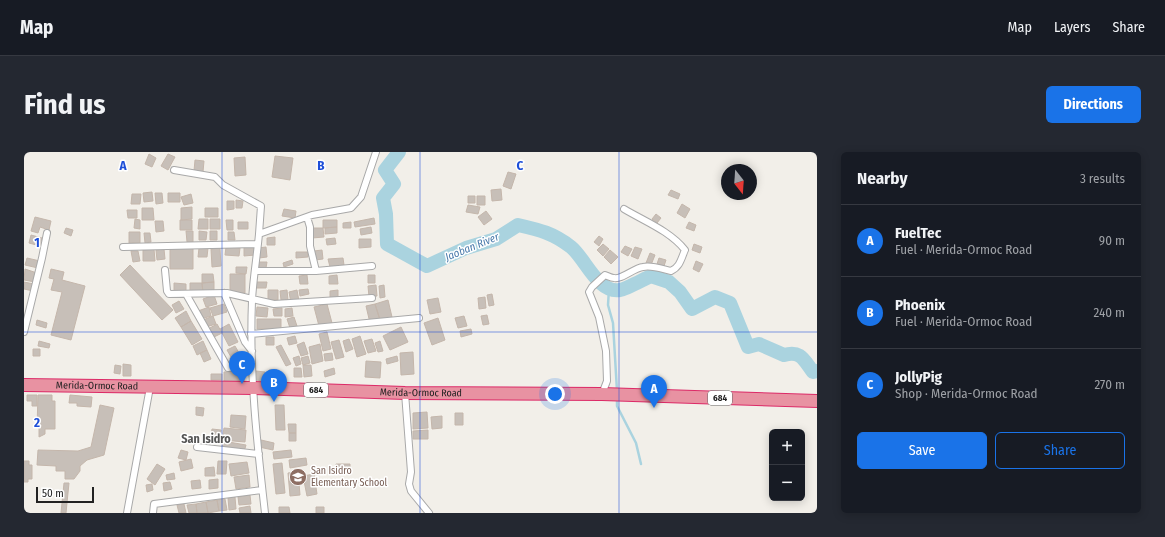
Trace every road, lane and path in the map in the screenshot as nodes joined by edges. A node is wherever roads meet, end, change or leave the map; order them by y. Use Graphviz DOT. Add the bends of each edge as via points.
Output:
graph roads {
  1 [pos="376,152"];
  2 [pos="174,170"];
  3 [pos="624,209"];
  4 [pos="307,216"];
  5 [pos="47,233"];
  6 [pos="259,234"];
  7 [pos="258,244"];
  8 [pos="123,247"];
  9 [pos="372,266"];
  10 [pos="166,270"];
  11 [pos="255,271"];
  12 [pos="316,271"];
  13 [pos="224,293"];
  14 [pos="186,294"];
  15 [pos="372,298"];
  16 [pos="252,299"];
  17 [pos="419,318"];
  18 [pos="24,332"];
  19 [pos="251,334"];
  20 [pos="252,351"];
  21 [pos="252,364"];
  22 [pos="24,385"];
  23 [pos="150,387"];
  24 [pos="253,388"];
  25 [pos="405,393"];
  26 [pos="605,394"];
  27 [pos="817,401"];
  28 [pos="197,447"];
  29 [pos="259,454"];
  30 [pos="262,490"];
  31 [pos="128,513"];
  32 [pos="153,513"];
  33 [pos="265,513"];
  34 [pos="429,513"];
  1 -- 4 [label="street" via="361,198 351,208"];
  2 -- 6 [label="street" via="215,177 223,185 261,206"];
  3 -- 26 [label="street" via="678,241 685,250 679,266 671,271 643,266 618,278 605,275 592,288 590,292 599,317 606,351"];
  4 -- 6 [label="street"];
  4 -- 12 [label="street"];
  5 -- 18 [label="street"];
  6 -- 7 [label="street"];
  7 -- 8 [label="street"];
  7 -- 11 [label="street"];
  9 -- 12 [label="street"];
  10 -- 14 [label="street" via="167,294"];
  11 -- 12 [label="street"];
  11 -- 16 [label="street"];
  13 -- 14 [label="street"];
  13 -- 16 [label="street"];
  13 -- 20 [label="street" via="245,342"];
  14 -- 21 [label="street" via="228,368"];
  15 -- 16 [label="street" via="274,304"];
  16 -- 19 [label="street"];
  17 -- 19 [label="street"];
  19 -- 20 [label="street"];
  20 -- 21 [label="street"];
  21 -- 24 [label="street"];
  22 -- 23 [label="highway, Merida-Ormoc Road / 684"];
  23 -- 24 [label="highway, Merida-Ormoc Road / 684"];
  23 -- 31 [label="street"];
  24 -- 25 [label="highway, Merida-Ormoc Road / 684"];
  24 -- 29 [label="street"];
  25 -- 26 [label="highway, Merida-Ormoc Road / 684"];
  25 -- 34 [label="street" via="411,472 409,484 411,491"];
  26 -- 27 [label="highway, Merida-Ormoc Road / 684"];
  28 -- 29 [label="street"];
  29 -- 30 [label="street"];
  30 -- 32 [label="street" via="154,504"];
  30 -- 33 [label="street"];
}
